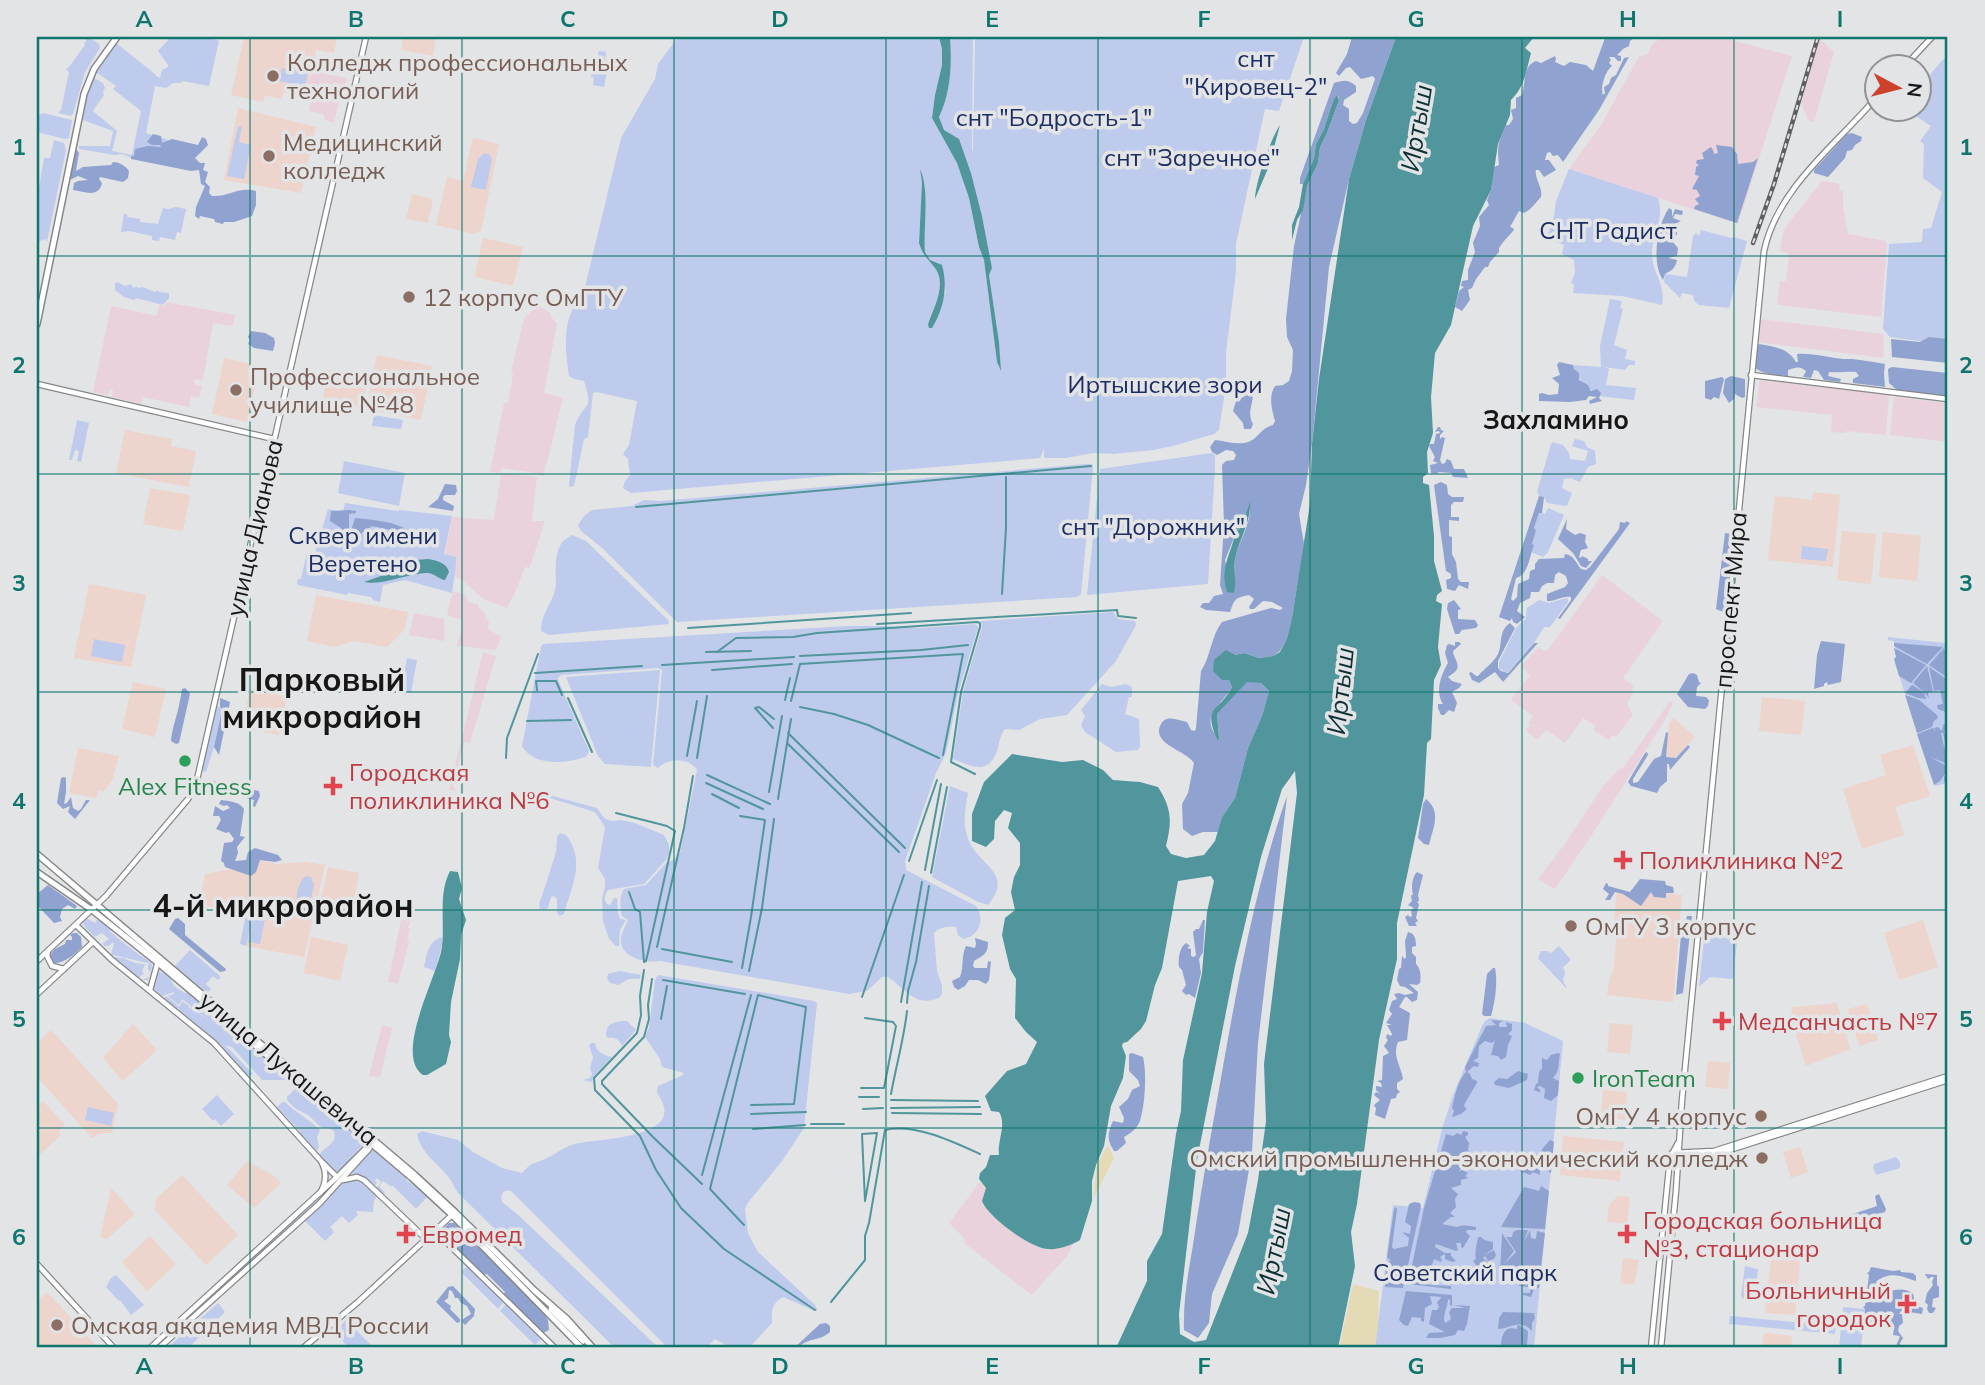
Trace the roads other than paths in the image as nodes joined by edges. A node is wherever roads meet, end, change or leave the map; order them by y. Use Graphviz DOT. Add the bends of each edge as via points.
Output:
graph roads {
  1 [pos="115,37"];
  2 [pos="366,37"];
  3 [pos="1932,37"];
  4 [pos="1918,52"];
  5 [pos="1862,114"];
  6 [pos="37,309"];
  7 [pos="37,324"];
  8 [pos="1751,375"];
  9 [pos="38,386"];
  10 [pos="1948,399"];
  11 [pos="274,439"];
  12 [pos="37,853"];
  13 [pos="37,872"];
  14 [pos="60,875"];
  15 [pos="54,884"];
  16 [pos="74,887"];
  17 [pos="60,888"];
  18 [pos="94,908"];
  19 [pos="76,925"];
  20 [pos="93,942"];
  21 [pos="48,950"];
  22 [pos="37,961"];
  23 [pos="159,961"];
  24 [pos="65,969"];
  25 [pos="150,990"];
  26 [pos="37,994"];
  27 [pos="1948,1078"];
  28 [pos="372,1143"];
  29 [pos="1675,1152"];
  30 [pos="1670,1160"];
  31 [pos="321,1161"];
  32 [pos="1677,1167"];
  33 [pos="348,1172"];
  34 [pos="1668,1175"];
  35 [pos="1677,1176"];
  36 [pos="353,1177"];
  37 [pos="339,1179"];
  38 [pos="320,1192"];
  39 [pos="314,1198"];
  40 [pos="319,1204"];
  41 [pos="454,1214"];
  42 [pos="435,1231"];
  43 [pos="426,1239"];
  44 [pos="37,1264"];
  45 [pos="230,1275"];
  46 [pos="235,1281"];
  47 [pos="1657,1289"];
  48 [pos="1666,1291"];
  49 [pos="533,1293"];
  50 [pos="203,1299"];
  51 [pos="208,1305"];
  52 [pos="1653,1333"];
  53 [pos="1662,1334"];
  54 [pos="114,1348"];
  55 [pos="150,1348"];
  56 [pos="159,1348"];
  57 [pos="303,1348"];
  58 [pos="555,1348"];
  59 [pos="588,1348"];
  60 [pos="1651,1348"];
  61 [pos="1661,1348"];
  1 -- 6 [label="main road" via="91,68 82,93"];
  1 -- 7 [label="main road" via="84,94"];
  2 -- 11 [label="main road, улица Дианова"];
  3 -- 4 [label="main road"];
  5 -- 8 [label="main road, проспект Мира" via="1792,190 1770,228"];
  8 -- 10 [label="main road"];
  8 -- 29 [label="main road, проспект Мира"];
  9 -- 11 [label="main road"];
  11 -- 18 [label="main road, улица Дианова" via="195,788"];
  12 -- 14 [label="main road, улица Лукашевича"];
  13 -- 15 [label="main road, улица Лукашевича"];
  14 -- 15 [label="main road" via="53,876"];
  14 -- 16 [label="main road, улица Лукашевича"];
  15 -- 17 [label="main road, улица Лукашевича"];
  16 -- 17 [label="main road"];
  16 -- 18 [label="main road, улица Лукашевича"];
  17 -- 18 [label="main road, улица Лукашевича"];
  18 -- 19 [label="main road, улица Дианова"];
  18 -- 23 [label="main road, улица Лукашевича"];
  19 -- 20 [label="main road"];
  19 -- 21 [label="main road, улица Дианова"];
  20 -- 24 [label="main road"];
  20 -- 25 [label="main road"];
  21 -- 22 [label="main road, улица Дианова"];
  21 -- 24 [label="main road" via="52,966"];
  23 -- 25 [label="main road"];
  23 -- 28 [label="main road, улица Лукашевича"];
  24 -- 26 [label="main road"];
  25 -- 31 [label="main road" via="214,1043"];
  27 -- 29 [label="main road" via="1714,1151"];
  27 -- 32 [label="main road"];
  28 -- 33 [label="main road"];
  28 -- 37 [label="main road"];
  28 -- 41 [label="main road, улица Лукашевича"];
  29 -- 30 [label="main road, проспект Мира"];
  29 -- 32 [label="main road, проспект Мира"];
  30 -- 32 [label="main road"];
  30 -- 34 [label="main road, проспект Мира"];
  31 -- 37 [label="main road"];
  31 -- 38 [label="main road" via="326,1173"];
  32 -- 35 [label="main road, проспект Мира"];
  33 -- 36 [label="main road, улица Лукашевича"];
  33 -- 37 [label="main road"];
  34 -- 35 [label="main road" via="1673,1170"];
  34 -- 47 [label="main road, проспект Мира"];
  35 -- 48 [label="main road, проспект Мира"];
  36 -- 37 [label="main road"];
  36 -- 43 [label="main road, улица Лукашевича" via="372,1186"];
  37 -- 38 [label="main road"];
  37 -- 40 [label="main road"];
  38 -- 39 [label="main road"];
  39 -- 40 [label="main road"];
  39 -- 45 [label="main road"];
  40 -- 46 [label="main road"];
  41 -- 42 [label="main road"];
  41 -- 49 [label="main road, улица Лукашевича"];
  42 -- 43 [label="main road"];
  42 -- 58 [label="main road"];
  43 -- 57 [label="main road"];
  44 -- 54 [label="main road"];
  45 -- 46 [label="main road"];
  45 -- 50 [label="main road"];
  46 -- 51 [label="main road"];
  47 -- 48 [label="main road"];
  47 -- 52 [label="main road, проспект Мира"];
  48 -- 53 [label="main road, проспект Мира"];
  49 -- 59 [label="main road, улица Лукашевича" via="559,1327"];
  49 -- 59 [label="main road, улица Лукашевича" via="567,1319"];
  50 -- 51 [label="main road"];
  50 -- 55 [label="main road"];
  51 -- 56 [label="main road"];
  52 -- 53 [label="main road"];
  52 -- 60 [label="main road, проспект Мира"];
  53 -- 61 [label="main road, проспект Мира"];
}
